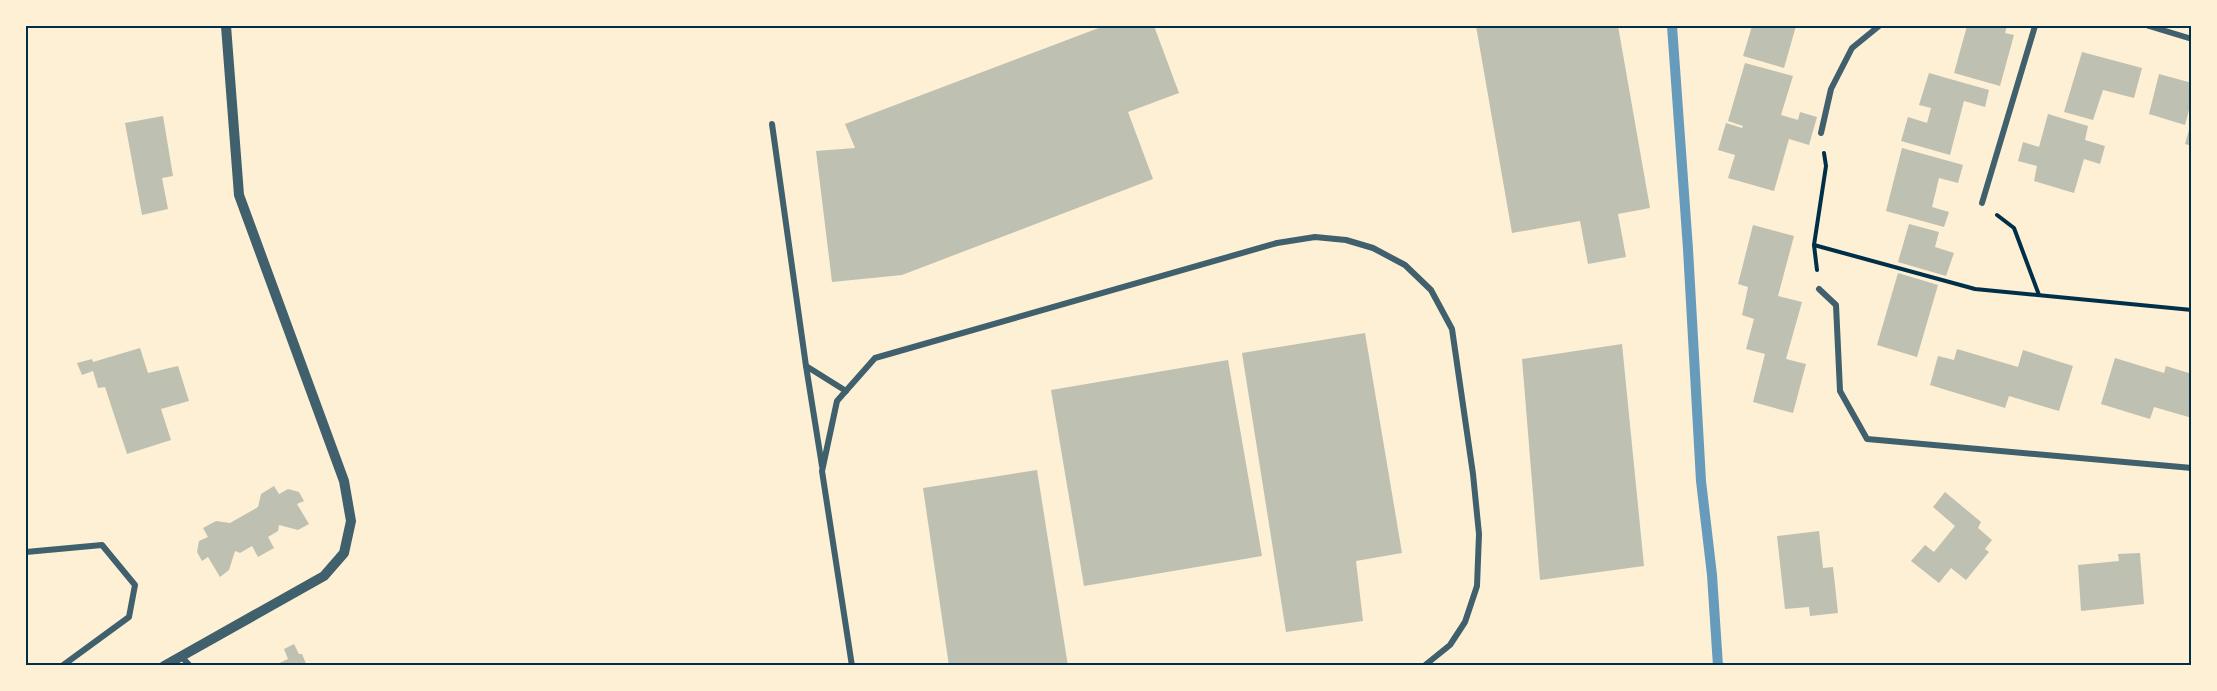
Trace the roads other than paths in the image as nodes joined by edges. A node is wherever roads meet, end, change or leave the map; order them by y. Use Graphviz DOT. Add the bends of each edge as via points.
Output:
graph roads {
  1 [pos="226,26"];
  2 [pos="1879,26"];
  3 [pos="2035,26"];
  4 [pos="2149,26"];
  5 [pos="2192,39"];
  6 [pos="772,124"];
  7 [pos="1821,133"];
  8 [pos="1982,203"];
  9 [pos="1819,289"];
  10 [pos="806,366"];
  11 [pos="846,391"];
  12 [pos="2192,468"];
  13 [pos="822,471"];
  14 [pos="26,552"];
  15 [pos="181,656"];
  16 [pos="62,666"];
  17 [pos="164,666"];
  18 [pos="189,666"];
  19 [pos="852,666"];
  20 [pos="1424,666"];
  1 -- 15 [label="street" via="239,195 344,481 351,520 344,553 324,576"];
  2 -- 7 [label="street" via="1852,48 1831,89"];
  3 -- 8 [label="street"];
  4 -- 5 [label="street"];
  6 -- 10 [label="street"];
  9 -- 12 [label="street" via="1836,305 1840,391 1867,439"];
  10 -- 11 [label="street"];
  10 -- 13 [label="street"];
  11 -- 13 [label="street" via="837,401"];
  11 -- 20 [label="street" via="875,358 1277,243 1315,237 1374,248 1405,265 1431,290 1452,329 1473,474 1479,534 1477,586 1466,622 1450,645"];
  13 -- 19 [label="street"];
  14 -- 16 [label="street" via="102,545 135,585 129,616"];
  15 -- 17 [label="street"];
  15 -- 18 [label="street"];
}
